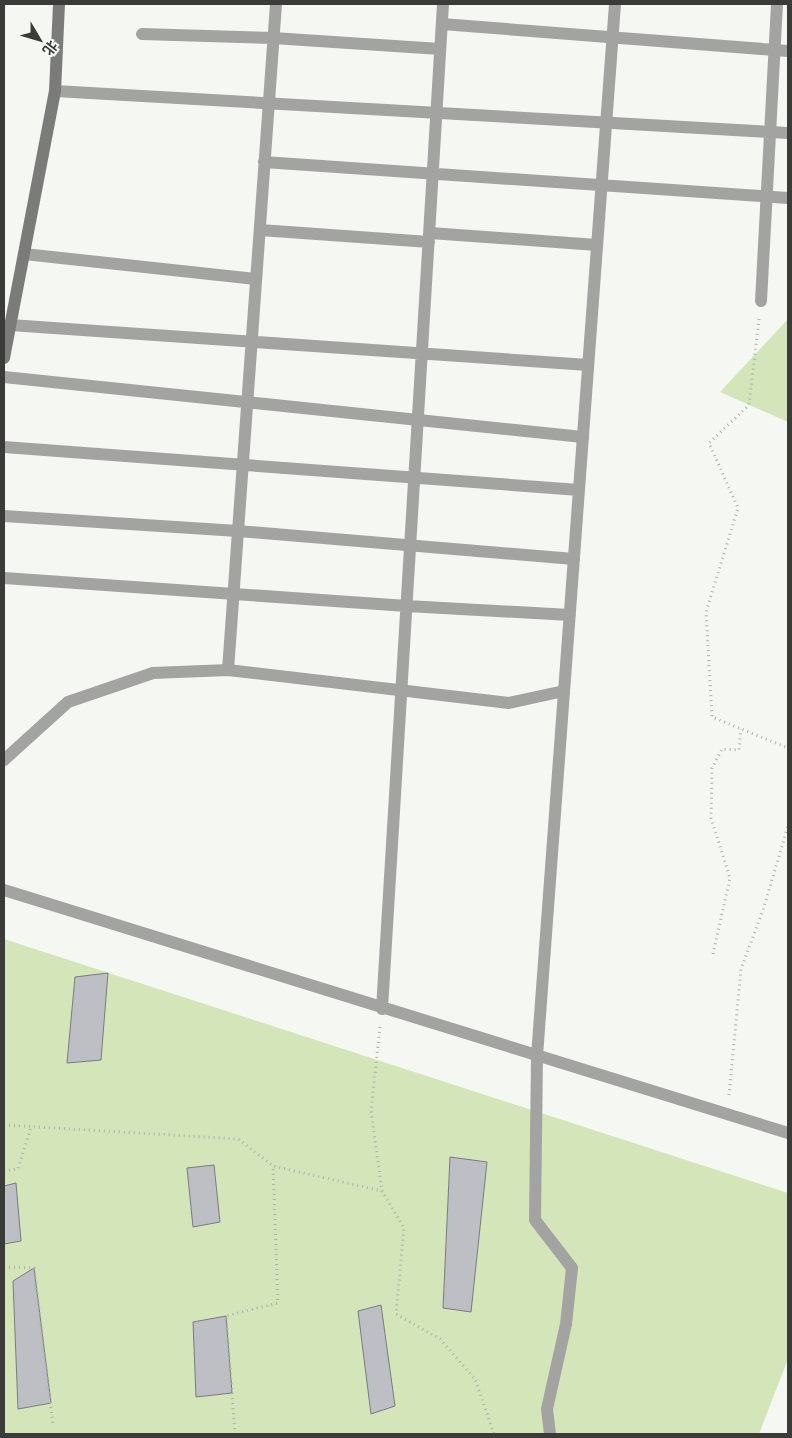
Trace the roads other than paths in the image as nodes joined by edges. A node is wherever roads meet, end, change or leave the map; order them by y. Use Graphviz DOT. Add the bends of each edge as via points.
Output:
graph roads {
  1 [pos="59,4"];
  2 [pos="276,4"];
  3 [pos="443,4"];
  4 [pos="615,4"];
  5 [pos="777,4"];
  6 [pos="442,24"];
  7 [pos="142,34"];
  8 [pos="273,38"];
  9 [pos="612,39"];
  10 [pos="440,49"];
  11 [pos="774,50"];
  12 [pos="788,51"];
  13 [pos="55,91"];
  14 [pos="268,103"];
  15 [pos="436,113"];
  16 [pos="606,123"];
  17 [pos="770,132"];
  18 [pos="788,134"];
  19 [pos="264,162"];
  20 [pos="433,174"];
  21 [pos="601,185"];
  22 [pos="767,197"];
  23 [pos="788,198"];
  24 [pos="260,230"];
  25 [pos="429,237"];
  26 [pos="597,245"];
  27 [pos="24,254"];
  28 [pos="256,279"];
  29 [pos="761,301"];
  30 [pos="10,325"];
  31 [pos="252,342"];
  32 [pos="422,354"];
  33 [pos="4,358"];
  34 [pos="588,365"];
  35 [pos="4,377"];
  36 [pos="248,402"];
  37 [pos="418,420"];
  38 [pos="583,437"];
  39 [pos="4,447"];
  40 [pos="243,465"];
  41 [pos="415,478"];
  42 [pos="579,490"];
  43 [pos="4,516"];
  44 [pos="238,532"];
  45 [pos="411,545"];
  46 [pos="574,559"];
  47 [pos="4,578"];
  48 [pos="234,594"];
  49 [pos="407,606"];
  50 [pos="570,615"];
  51 [pos="228,670"];
  52 [pos="402,690"];
  53 [pos="564,691"];
  54 [pos="4,760"];
  55 [pos="4,890"];
  56 [pos="382,1009"];
  57 [pos="537,1056"];
  58 [pos="788,1133"];
  59 [pos="550,1434"];
  1 -- 13 [label="street"];
  2 -- 8 [label="street"];
  3 -- 6 [label="street"];
  4 -- 9 [label="street"];
  5 -- 11 [label="street"];
  6 -- 9 [label="street"];
  6 -- 10 [label="street"];
  7 -- 8 [label="street"];
  8 -- 10 [label="street"];
  8 -- 14 [label="street"];
  9 -- 11 [label="street"];
  9 -- 16 [label="street"];
  10 -- 15 [label="street"];
  11 -- 12 [label="street"];
  11 -- 17 [label="street"];
  13 -- 14 [label="street"];
  13 -- 27 [label="street"];
  14 -- 15 [label="street"];
  14 -- 19 [label="street"];
  15 -- 16 [label="street"];
  15 -- 20 [label="street"];
  16 -- 17 [label="street"];
  16 -- 21 [label="street"];
  17 -- 18 [label="street"];
  17 -- 22 [label="street"];
  19 -- 20 [label="street"];
  19 -- 24 [label="street"];
  20 -- 21 [label="street"];
  20 -- 25 [label="street"];
  21 -- 22 [label="street"];
  21 -- 26 [label="street"];
  22 -- 23 [label="street"];
  22 -- 29 [label="street"];
  24 -- 25 [label="street"];
  24 -- 28 [label="street"];
  25 -- 26 [label="street"];
  25 -- 32 [label="street"];
  26 -- 34 [label="street"];
  27 -- 28 [label="street"];
  27 -- 30 [label="street"];
  28 -- 31 [label="street"];
  30 -- 31 [label="street"];
  30 -- 33 [label="street"];
  31 -- 32 [label="street"];
  31 -- 36 [label="street"];
  32 -- 34 [label="street"];
  32 -- 37 [label="street"];
  34 -- 38 [label="street"];
  35 -- 36 [label="street"];
  36 -- 37 [label="street"];
  36 -- 40 [label="street"];
  37 -- 38 [label="street"];
  37 -- 41 [label="street"];
  38 -- 42 [label="street"];
  39 -- 40 [label="street"];
  40 -- 41 [label="street"];
  40 -- 44 [label="street"];
  41 -- 42 [label="street"];
  41 -- 45 [label="street"];
  42 -- 46 [label="street"];
  43 -- 44 [label="street"];
  44 -- 45 [label="street"];
  44 -- 48 [label="street"];
  45 -- 46 [label="street"];
  45 -- 49 [label="street"];
  46 -- 50 [label="street"];
  47 -- 48 [label="street"];
  48 -- 49 [label="street"];
  48 -- 51 [label="street"];
  49 -- 50 [label="street"];
  49 -- 52 [label="street"];
  50 -- 53 [label="street"];
  51 -- 52 [label="street"];
  51 -- 54 [label="street" via="153,674 68,702"];
  52 -- 53 [label="street" via="509,703"];
  52 -- 56 [label="street"];
  53 -- 57 [label="street"];
  55 -- 56 [label="street"];
  56 -- 57 [label="street"];
  57 -- 58 [label="street"];
  57 -- 59 [label="street" via="535,1220 572,1268 566,1324 547,1409"];
}
